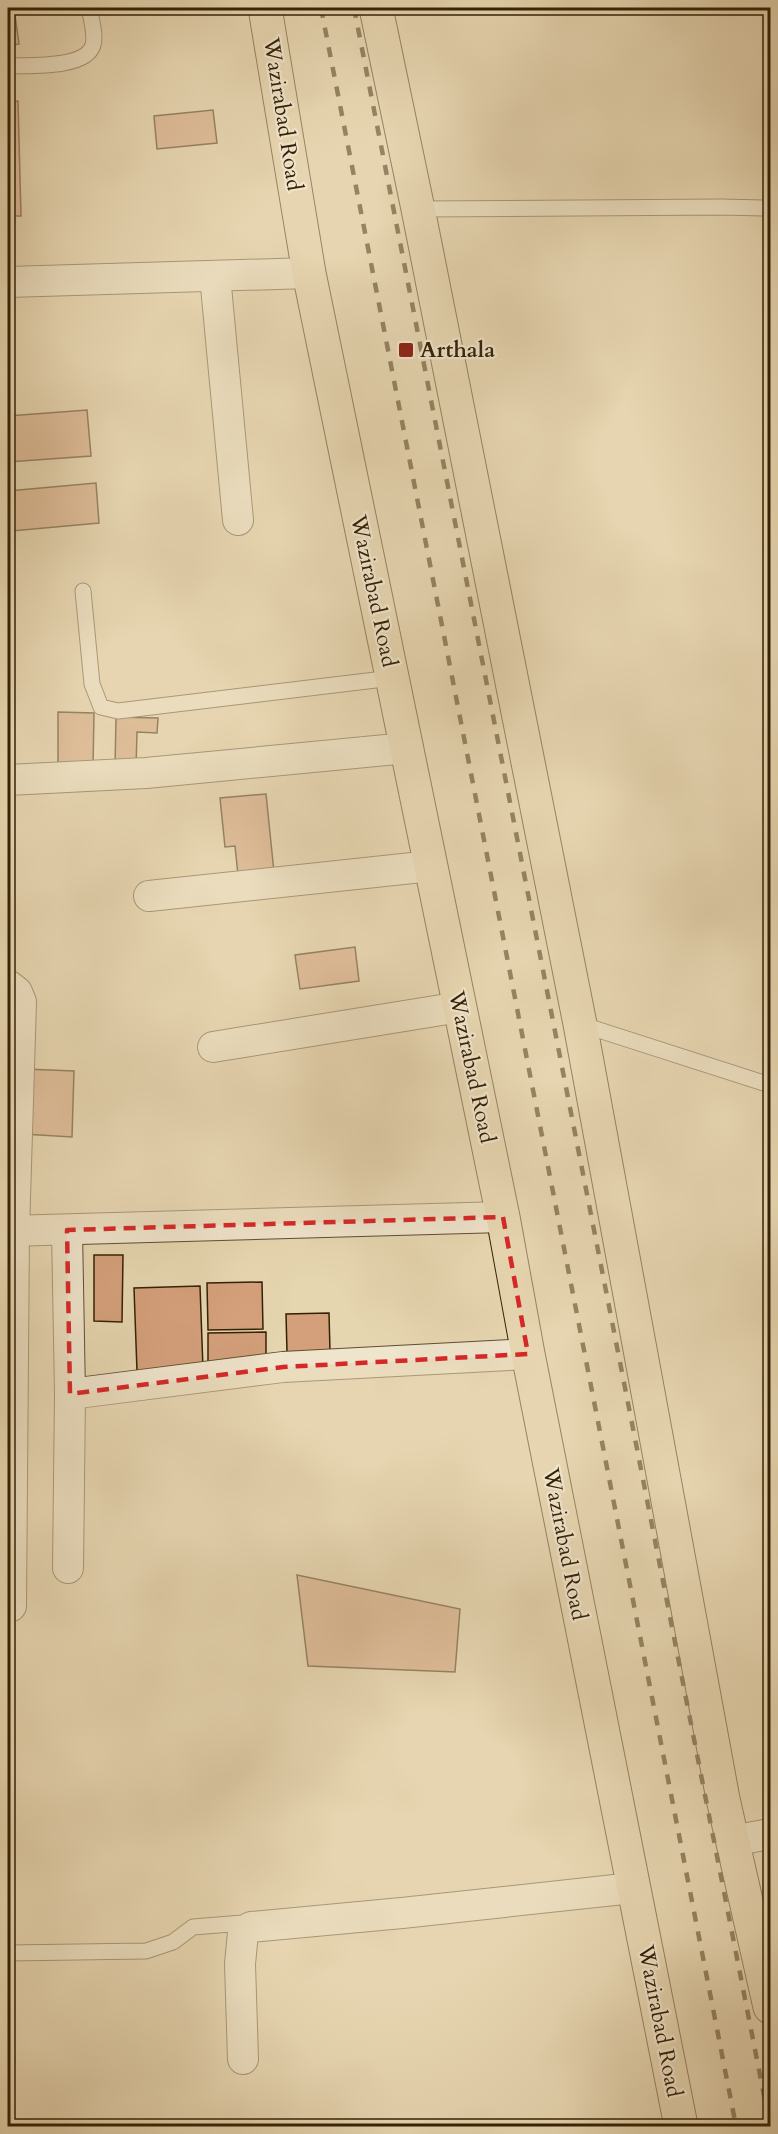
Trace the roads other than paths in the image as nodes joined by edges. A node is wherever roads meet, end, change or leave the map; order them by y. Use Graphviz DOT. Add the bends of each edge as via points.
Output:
graph roads {
  1 [pos="89,8"];
  2 [pos="266,8"];
  3 [pos="376,8"];
  4 [pos="8,66"];
  5 [pos="771,208"];
  6 [pos="418,209"];
  7 [pos="309,273"];
  8 [pos="215,276"];
  9 [pos="8,282"];
  10 [pos="238,520"];
  11 [pos="83,591"];
  12 [pos="392,678"];
  13 [pos="407,748"];
  14 [pos="8,780"];
  15 [pos="431,866"];
  16 [pos="149,896"];
  17 [pos="8,986"];
  18 [pos="460,1007"];
  19 [pos="579,1024"];
  20 [pos="213,1047"];
  21 [pos="771,1085"];
  22 [pos="503,1217"];
  23 [pos="67,1230"];
  24 [pos="11,1231"];
  25 [pos="528,1354"];
  26 [pos="70,1394"];
  27 [pos="68,1568"];
  28 [pos="11,1606"];
  29 [pos="771,1834"];
  30 [pos="732,1841"];
  31 [pos="633,1888"];
  32 [pos="251,1927"];
  33 [pos="8,1953"];
  34 [pos="771,2007"];
  35 [pos="243,2059"];
  36 [pos="681,2127"];
  1 -- 4 [label="lane" via="94,43 87,56 70,62"];
  2 -- 7 [label="highway, Wazirabad Road"];
  3 -- 6 [label="highway"];
  5 -- 6 [label="lane"];
  6 -- 19 [label="highway"];
  7 -- 8 [label="street"];
  7 -- 12 [label="highway, Wazirabad Road"];
  8 -- 9 [label="street"];
  8 -- 10 [label="street"];
  11 -- 12 [label="lane" via="92,684 101,707 118,711"];
  12 -- 13 [label="highway, Wazirabad Road"];
  13 -- 14 [label="street" via="146,773"];
  13 -- 15 [label="highway, Wazirabad Road"];
  15 -- 16 [label="street"];
  15 -- 18 [label="highway, Wazirabad Road"];
  17 -- 24 [label="street" via="17,992 21,1002"];
  18 -- 20 [label="street"];
  18 -- 22 [label="highway, Wazirabad Road"];
  19 -- 21 [label="lane"];
  19 -- 30 [label="highway"];
  22 -- 23 [label="street"];
  22 -- 25 [label="highway, Wazirabad Road"];
  23 -- 24 [label="street"];
  23 -- 26 [label="street"];
  24 -- 28 [label="street"];
  25 -- 26 [label="street" via="283,1367"];
  25 -- 31 [label="highway, Wazirabad Road"];
  26 -- 27 [label="street"];
  29 -- 30 [label="street"];
  30 -- 34 [label="highway"];
  31 -- 32 [label="street"];
  31 -- 36 [label="highway, Wazirabad Road"];
  32 -- 33 [label="lane" via="243,1923 193,1927 173,1942 146,1951"];
  32 -- 35 [label="street" via="243,1932 240,1964"];
}
